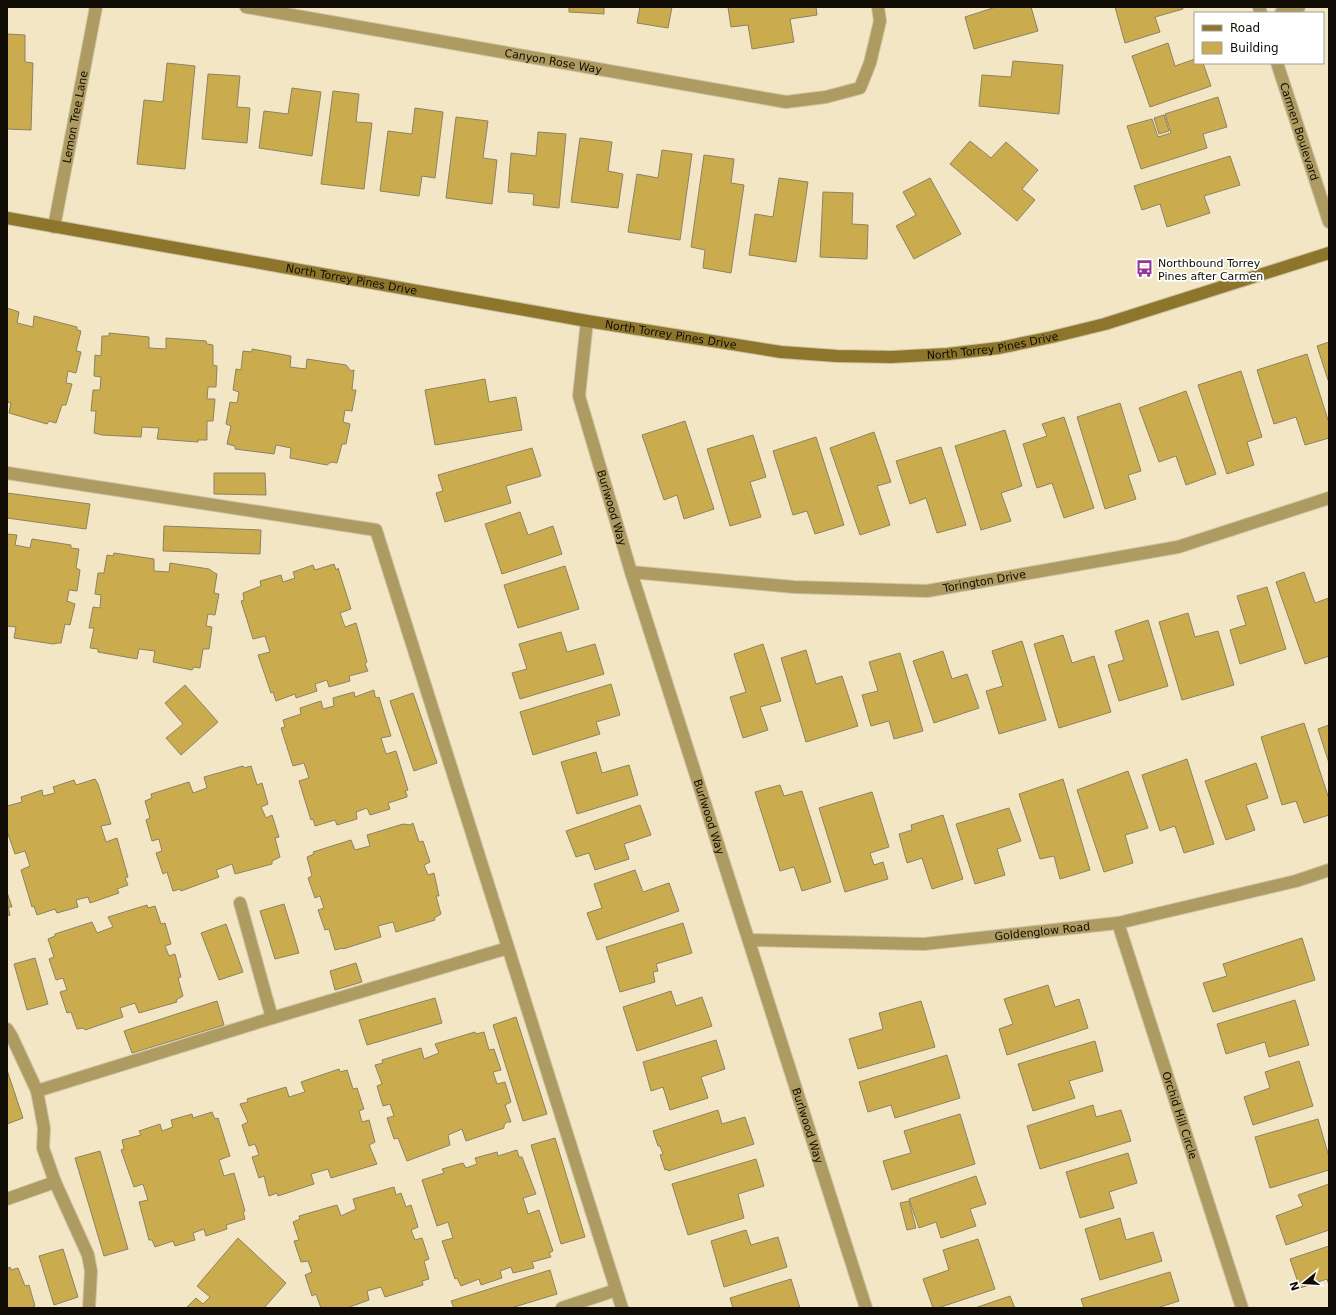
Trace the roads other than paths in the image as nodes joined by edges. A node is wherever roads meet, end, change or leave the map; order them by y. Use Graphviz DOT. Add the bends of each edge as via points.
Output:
graph roads {
  1 [pos="96,7"];
  2 [pos="246,7"];
  3 [pos="878,7"];
  4 [pos="1299,7"];
  5 [pos="1284,12"];
  6 [pos="1278,64"];
  7 [pos="7,218"];
  8 [pos="1329,222"];
  9 [pos="54,227"];
  10 [pos="1329,253"];
  11 [pos="587,321"];
  12 [pos="7,472"];
  13 [pos="1329,498"];
  14 [pos="631,572"];
  15 [pos="1329,870"];
  16 [pos="240,903"];
  17 [pos="1118,923"];
  18 [pos="749,940"];
  19 [pos="508,948"];
  20 [pos="272,1018"];
  21 [pos="7,1030"];
  22 [pos="37,1091"];
  23 [pos="56,1182"];
  24 [pos="7,1199"];
  25 [pos="616,1290"];
  26 [pos="89,1308"];
  27 [pos="562,1308"];
  28 [pos="622,1308"];
  29 [pos="866,1308"];
  30 [pos="1242,1308"];
  1 -- 9 [label="street, Lemon Tree Lane"];
  2 -- 3 [label="street, Canyon Rose Way" via="786,102 860,88 870,63 880,20"];
  4 -- 5 [label="street"];
  6 -- 8 [label="street, Carmen Boulevard"];
  7 -- 9 [label="main road, North Torrey Pines Drive"];
  9 -- 11 [label="main road, North Torrey Pines Drive"];
  10 -- 11 [label="main road, North Torrey Pines Drive" via="1105,324 999,348 947,354 884,357 781,352"];
  11 -- 14 [label="street, Burlwood Way" via="579,396"];
  12 -- 19 [label="street" via="376,530"];
  13 -- 14 [label="street, Torington Drive" via="1178,547 928,590 794,586"];
  14 -- 18 [label="street, Burlwood Way"];
  15 -- 17 [label="street, Goldenglow Road" via="1296,881"];
  16 -- 20 [label="street"];
  17 -- 18 [label="street, Goldenglow Road" via="924,944"];
  17 -- 30 [label="street, Orchid Hill Circle"];
  18 -- 29 [label="street, Burlwood Way"];
  19 -- 20 [label="street"];
  19 -- 25 [label="street"];
  20 -- 22 [label="street"];
  21 -- 22 [label="street"];
  22 -- 23 [label="street" via="44,1128 43,1148"];
  23 -- 24 [label="street"];
  23 -- 26 [label="street" via="88,1255 91,1271"];
  25 -- 27 [label="street"];
  25 -- 28 [label="street"];
}
